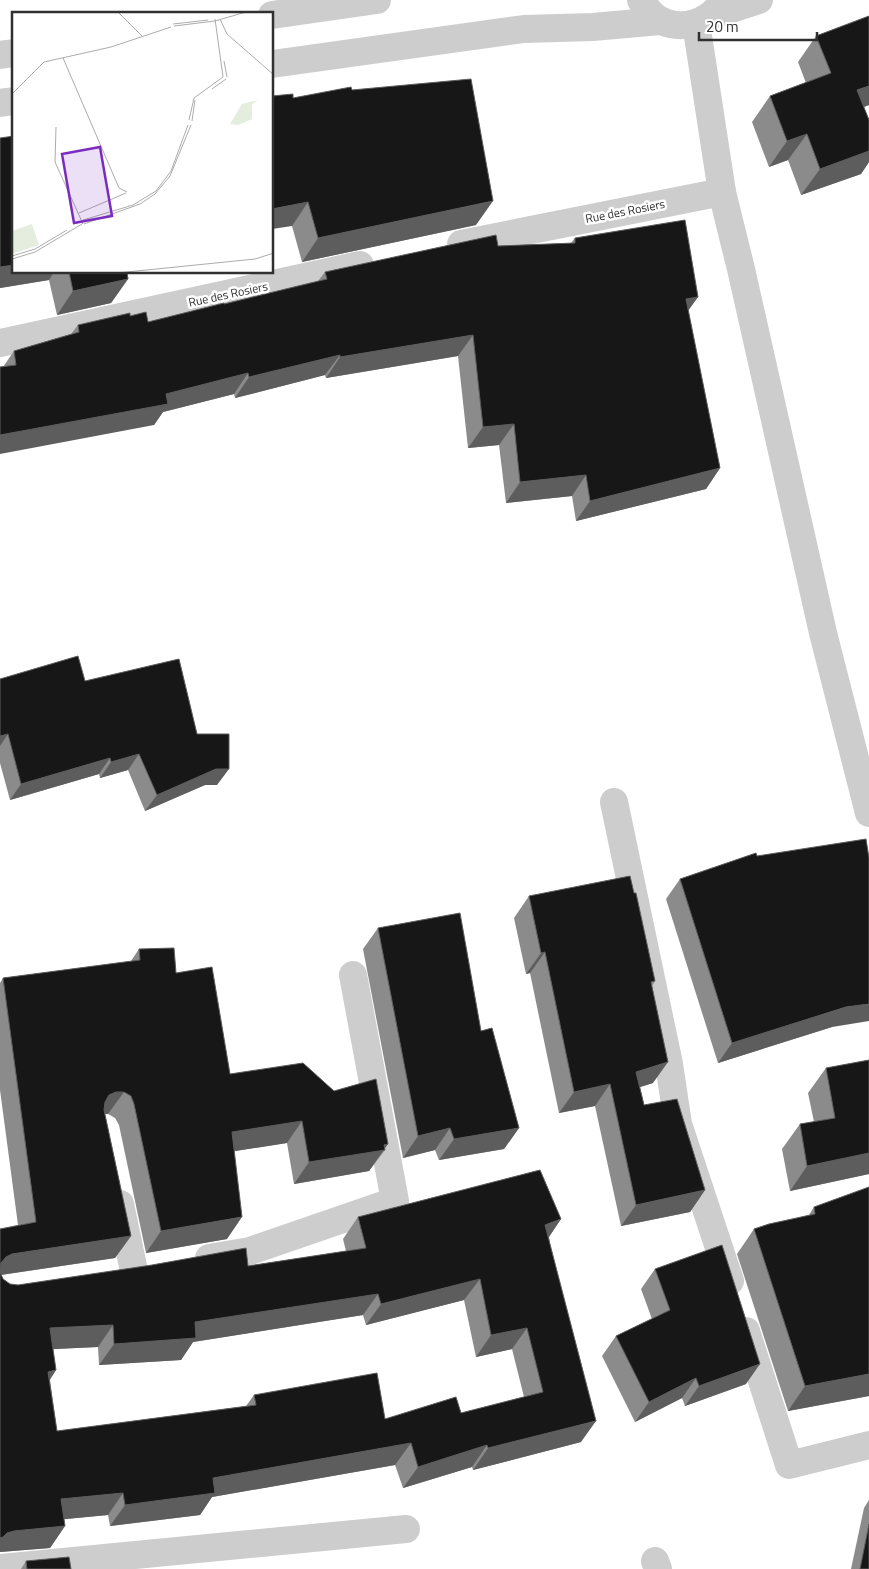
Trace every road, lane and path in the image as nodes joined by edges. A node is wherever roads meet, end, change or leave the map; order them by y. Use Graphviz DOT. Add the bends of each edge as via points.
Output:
graph roads {
  1 [pos="377,0"];
  2 [pos="641,0"];
  3 [pos="759,0"];
  4 [pos="710,13"];
  5 [pos="274,15"];
  6 [pos="660,21"];
  7 [pos="274,64"];
  8 [pos="722,192"];
  9 [pos="439,248"];
  10 [pos="380,261"];
  11 [pos="0,343"];
  12 [pos="614,802"];
  13 [pos="869,813"];
  14 [pos="353,975"];
  15 [pos="114,1176"];
  16 [pos="134,1271"];
  17 [pos="105,1275"];
  18 [pos="869,1445"];
  19 [pos="406,1528"];
  20 [pos="0,1568"];
  1 -- 5 [label="street"];
  2 -- 6 [label="street"];
  3 -- 4 [label="street"];
  4 -- 6 [label="street" via="676,25"];
  4 -- 8 [label="street"];
  6 -- 7 [label="street" via="524,29"];
  8 -- 9 [label="street, Rue des Rosiers"];
  8 -- 13 [label="street"];
  10 -- 11 [label="street, Rue des Rosiers"];
  12 -- 18 [label="street" via="669,1064 678,1124 790,1465"];
  14 -- 16 [label="street" via="395,1201 250,1252"];
  15 -- 16 [label="street"];
  16 -- 17 [label="street"];
  19 -- 20 [label="street"];
}
